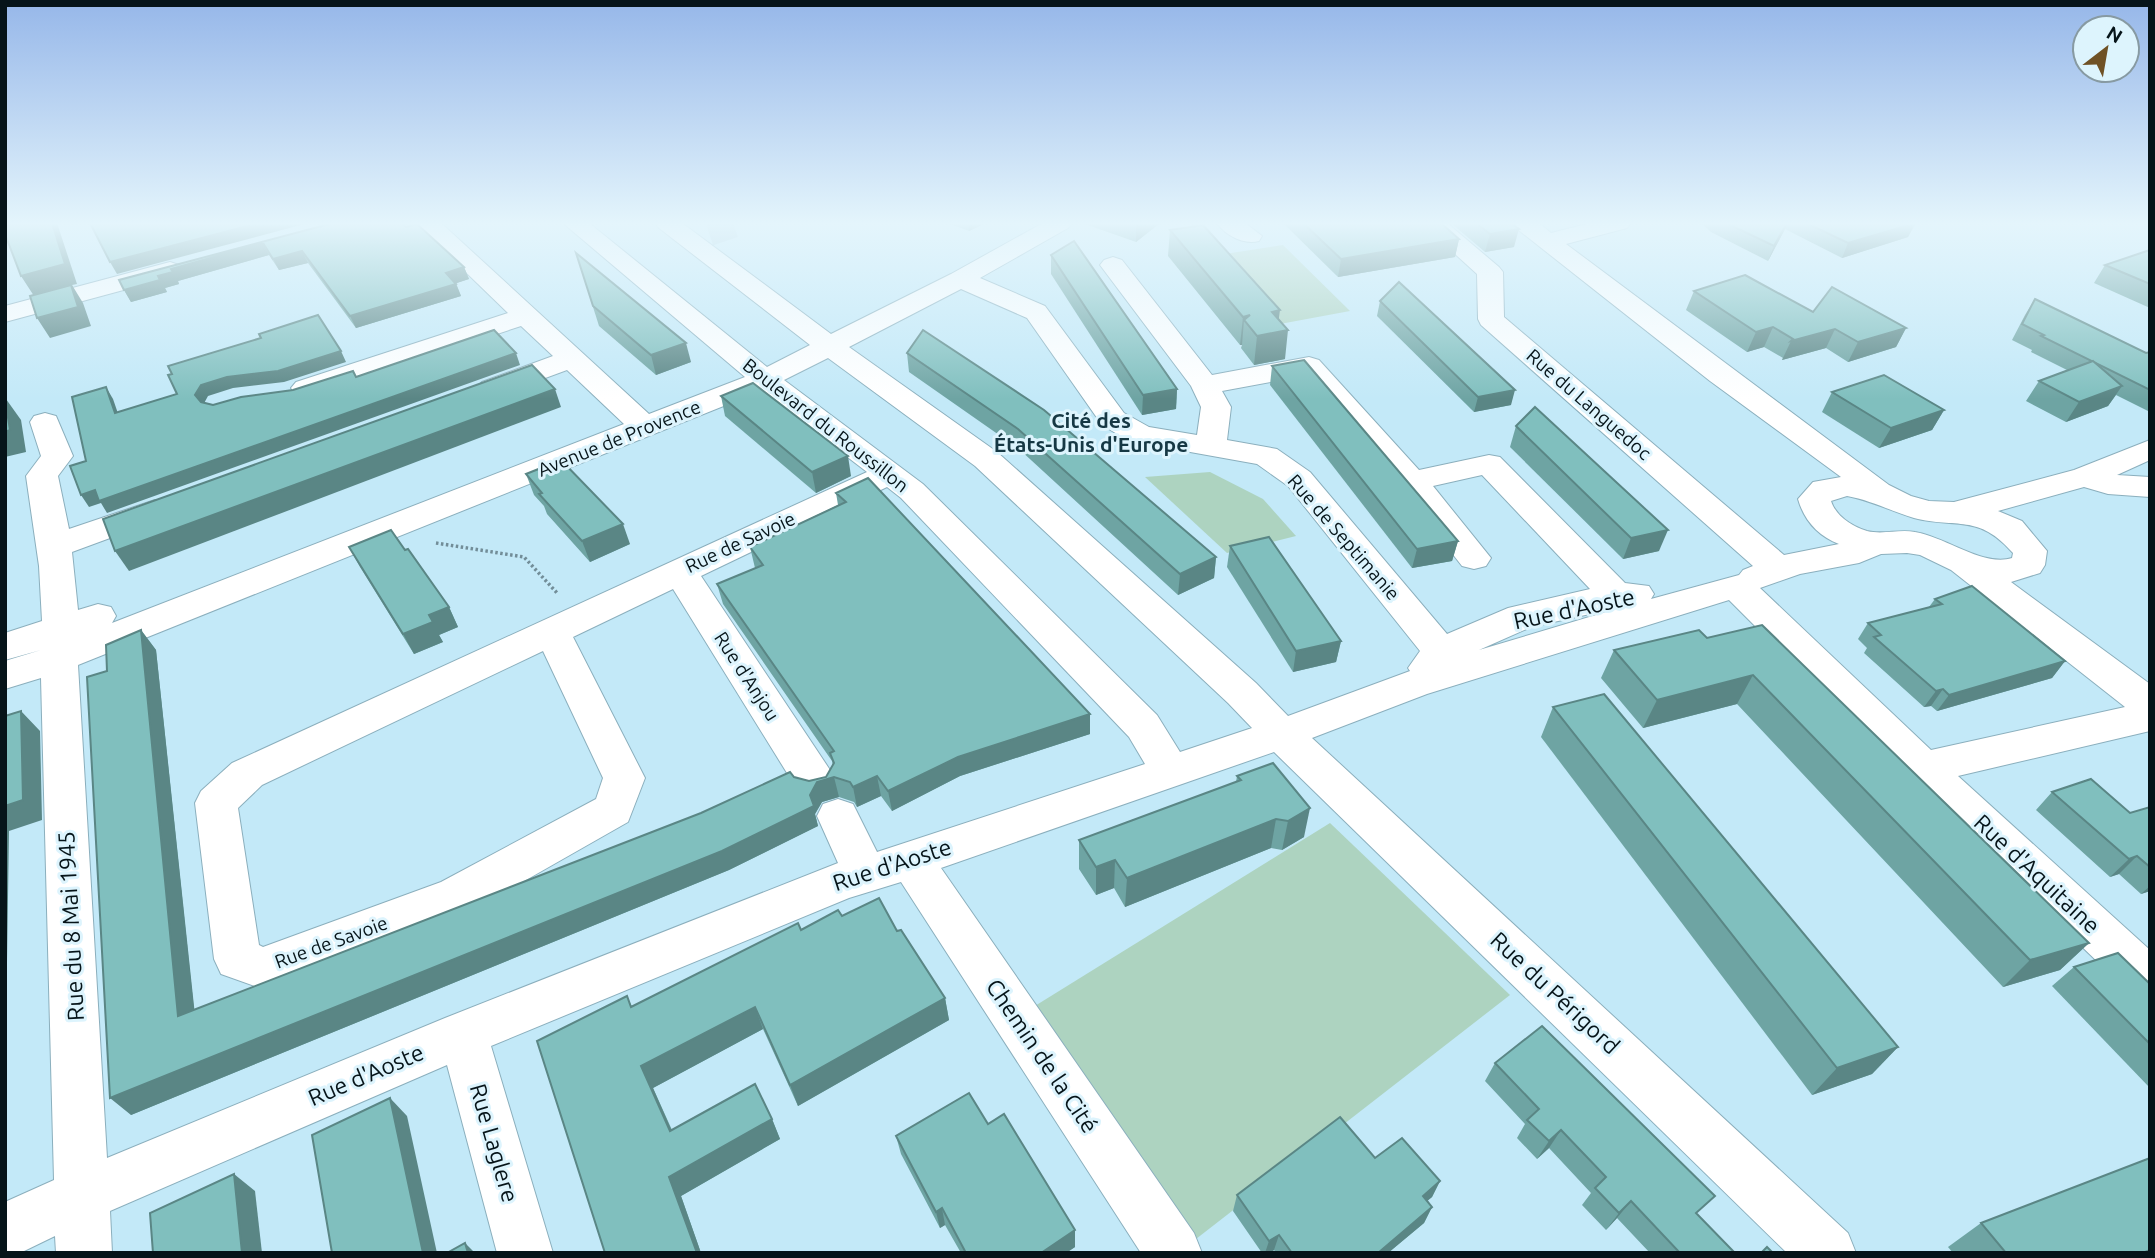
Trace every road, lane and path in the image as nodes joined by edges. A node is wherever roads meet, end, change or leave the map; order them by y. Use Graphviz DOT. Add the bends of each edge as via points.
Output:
graph roads {
  1 [pos="125,282"];
  2 [pos="491,282"];
  3 [pos="646,282"];
  4 [pos="754,282"];
  5 [pos="921,282"];
  6 [pos="954,282"];
  7 [pos="966,282"];
  8 [pos="1126,282"];
  9 [pos="1490,282"];
  10 [pos="1600,282"];
  11 [pos="5,314"];
  12 [pos="528,315"];
  13 [pos="823,341"];
  14 [pos="573,358"];
  15 [pos="756,372"];
  16 [pos="1205,385"];
  17 [pos="277,394"];
  18 [pos="470,396"];
  19 [pos="638,419"];
  20 [pos="45,422"];
  21 [pos="1801,435"];
  22 [pos="1211,445"];
  23 [pos="2150,449"];
  24 [pos="891,473"];
  25 [pos="2085,477"];
  26 [pos="1412,481"];
  27 [pos="2150,487"];
  28 [pos="1878,492"];
  29 [pos="2025,494"];
  30 [pos="186,499"];
  31 [pos="1824,505"];
  32 [pos="1955,512"];
  33 [pos="2010,530"];
  34 [pos="376,534"];
  35 [pos="1875,543"];
  36 [pos="56,546"];
  37 [pos="1474,558"];
  38 [pos="1966,566"];
  39 [pos="1785,567"];
  40 [pos="679,570"];
  41 [pos="2011,572"];
  42 [pos="1736,586"];
  43 [pos="1616,595"];
  44 [pos="2036,618"];
  45 [pos="566,624"];
  46 [pos="60,644"];
  47 [pos="5,647"];
  48 [pos="1427,668"];
  49 [pos="5,675"];
  50 [pos="2150,705"];
  51 [pos="2150,716"];
  52 [pos="1282,734"];
  53 [pos="1923,768"];
  54 [pos="1170,770"];
  55 [pos="888,866"];
  56 [pos="2150,981"];
  57 [pos="463,1034"];
  58 [pos="83,1195"];
  59 [pos="5,1231"];
  60 [pos="84,1253"];
  61 [pos="525,1253"];
  62 [pos="1174,1253"];
  63 [pos="1828,1253"];
  1 -- 11 [label="street"];
  2 -- 12 [label="street"];
  3 -- 15 [label="street, Boulevard du Roussillon"];
  4 -- 13 [label="street"];
  5 -- 13 [label="street, Avenue de Provence"];
  6 -- 13 [label="street, Avenue de Provence"];
  7 -- 22 [label="street, Rue de Septimanie" via="1036,312 1113,419 1140,435"];
  8 -- 16 [label="street"];
  9 -- 39 [label="street, Rue du Languedoc" via="1491,319"];
  10 -- 21 [label="street"];
  12 -- 14 [label="street"];
  12 -- 17 [label="street"];
  13 -- 15 [label="street, Avenue de Provence"];
  13 -- 52 [label="street" via="985,459"];
  14 -- 18 [label="street"];
  14 -- 19 [label="street"];
  15 -- 19 [label="street, Avenue de Provence"];
  15 -- 24 [label="street, Boulevard du Roussillon"];
  16 -- 22 [label="street" via="1216,407"];
  16 -- 26 [label="street" via="1308,366"];
  19 -- 34 [label="street, Avenue de Provence"];
  19 -- 46 [label="street, Avenue de Provence"];
  20 -- 36 [label="street, Rue du 8 Mai 1945" via="57,456 42,476"];
  21 -- 28 [label="street" via="1849,466"];
  21 -- 31 [label="street" via="1819,464"];
  22 -- 48 [label="street, Rue de Septimanie" via="1266,456 1300,479"];
  23 -- 25 [label="street"];
  24 -- 40 [label="street, Rue de Savoie"];
  24 -- 54 [label="street, Boulevard du Roussillon" via="1143,726"];
  25 -- 27 [label="street"];
  25 -- 29 [label="street"];
  26 -- 37 [label="street"];
  26 -- 43 [label="street" via="1489,454"];
  28 -- 31 [label="street" via="1847,486"];
  28 -- 32 [label="street" via="1928,511"];
  29 -- 32 [label="street"];
  29 -- 33 [label="street"];
  30 -- 36 [label="street"];
  31 -- 35 [label="street" via="1853,538"];
  31 -- 39 [label="street, Rue d'Aoste" via="1827,538"];
  32 -- 33 [label="street" via="1986,518"];
  33 -- 41 [label="street" via="2030,551 2028,565"];
  34 -- 45 [label="path" via="524,558"];
  34 -- 46 [label="street, Avenue de Provence"];
  35 -- 38 [label="street" via="1916,542"];
  35 -- 39 [label="street, Rue d'Aoste" via="1859,552"];
  36 -- 46 [label="street, Rue du 8 Mai 1945"];
  38 -- 41 [label="street"];
  38 -- 44 [label="street"];
  39 -- 42 [label="street, Rue d'Aoste"];
  40 -- 45 [label="street, Rue de Savoie"];
  40 -- 55 [label="street, Rue d'Anjou" via="826,799"];
  41 -- 44 [label="street"];
  42 -- 43 [label="street, Rue d'Aoste"];
  42 -- 48 [label="street"];
  42 -- 53 [label="street, Rue d'Aquitaine"];
  43 -- 48 [label="street, Rue d'Aoste" via="1521,617"];
  44 -- 50 [label="street"];
  45 -- 45 [label="street, Rue de Savoie" via="247,774 216,803 238,959 263,968 457,895 613,810 624,778"];
  46 -- 47 [label="street, Avenue de Provence"];
  46 -- 49 [label="street, Avenue de Provence"];
  46 -- 58 [label="street, Rue du 8 Mai 1945"];
  48 -- 52 [label="street, Rue d'Aoste"];
  51 -- 53 [label="street"];
  52 -- 54 [label="street, Rue d'Aoste"];
  52 -- 63 [label="street, Rue du Périgord"];
  53 -- 56 [label="street, Rue d'Aquitaine"];
  54 -- 55 [label="street, Rue d'Aoste"];
  55 -- 57 [label="street, Rue d'Aoste"];
  55 -- 62 [label="street, Chemin de la Cité"];
  57 -- 58 [label="street, Rue d'Aoste"];
  57 -- 61 [label="street, Rue Laglere"];
  58 -- 59 [label="street, Rue d'Aoste"];
  58 -- 60 [label="street, Rue du 8 Mai 1945"];
}
